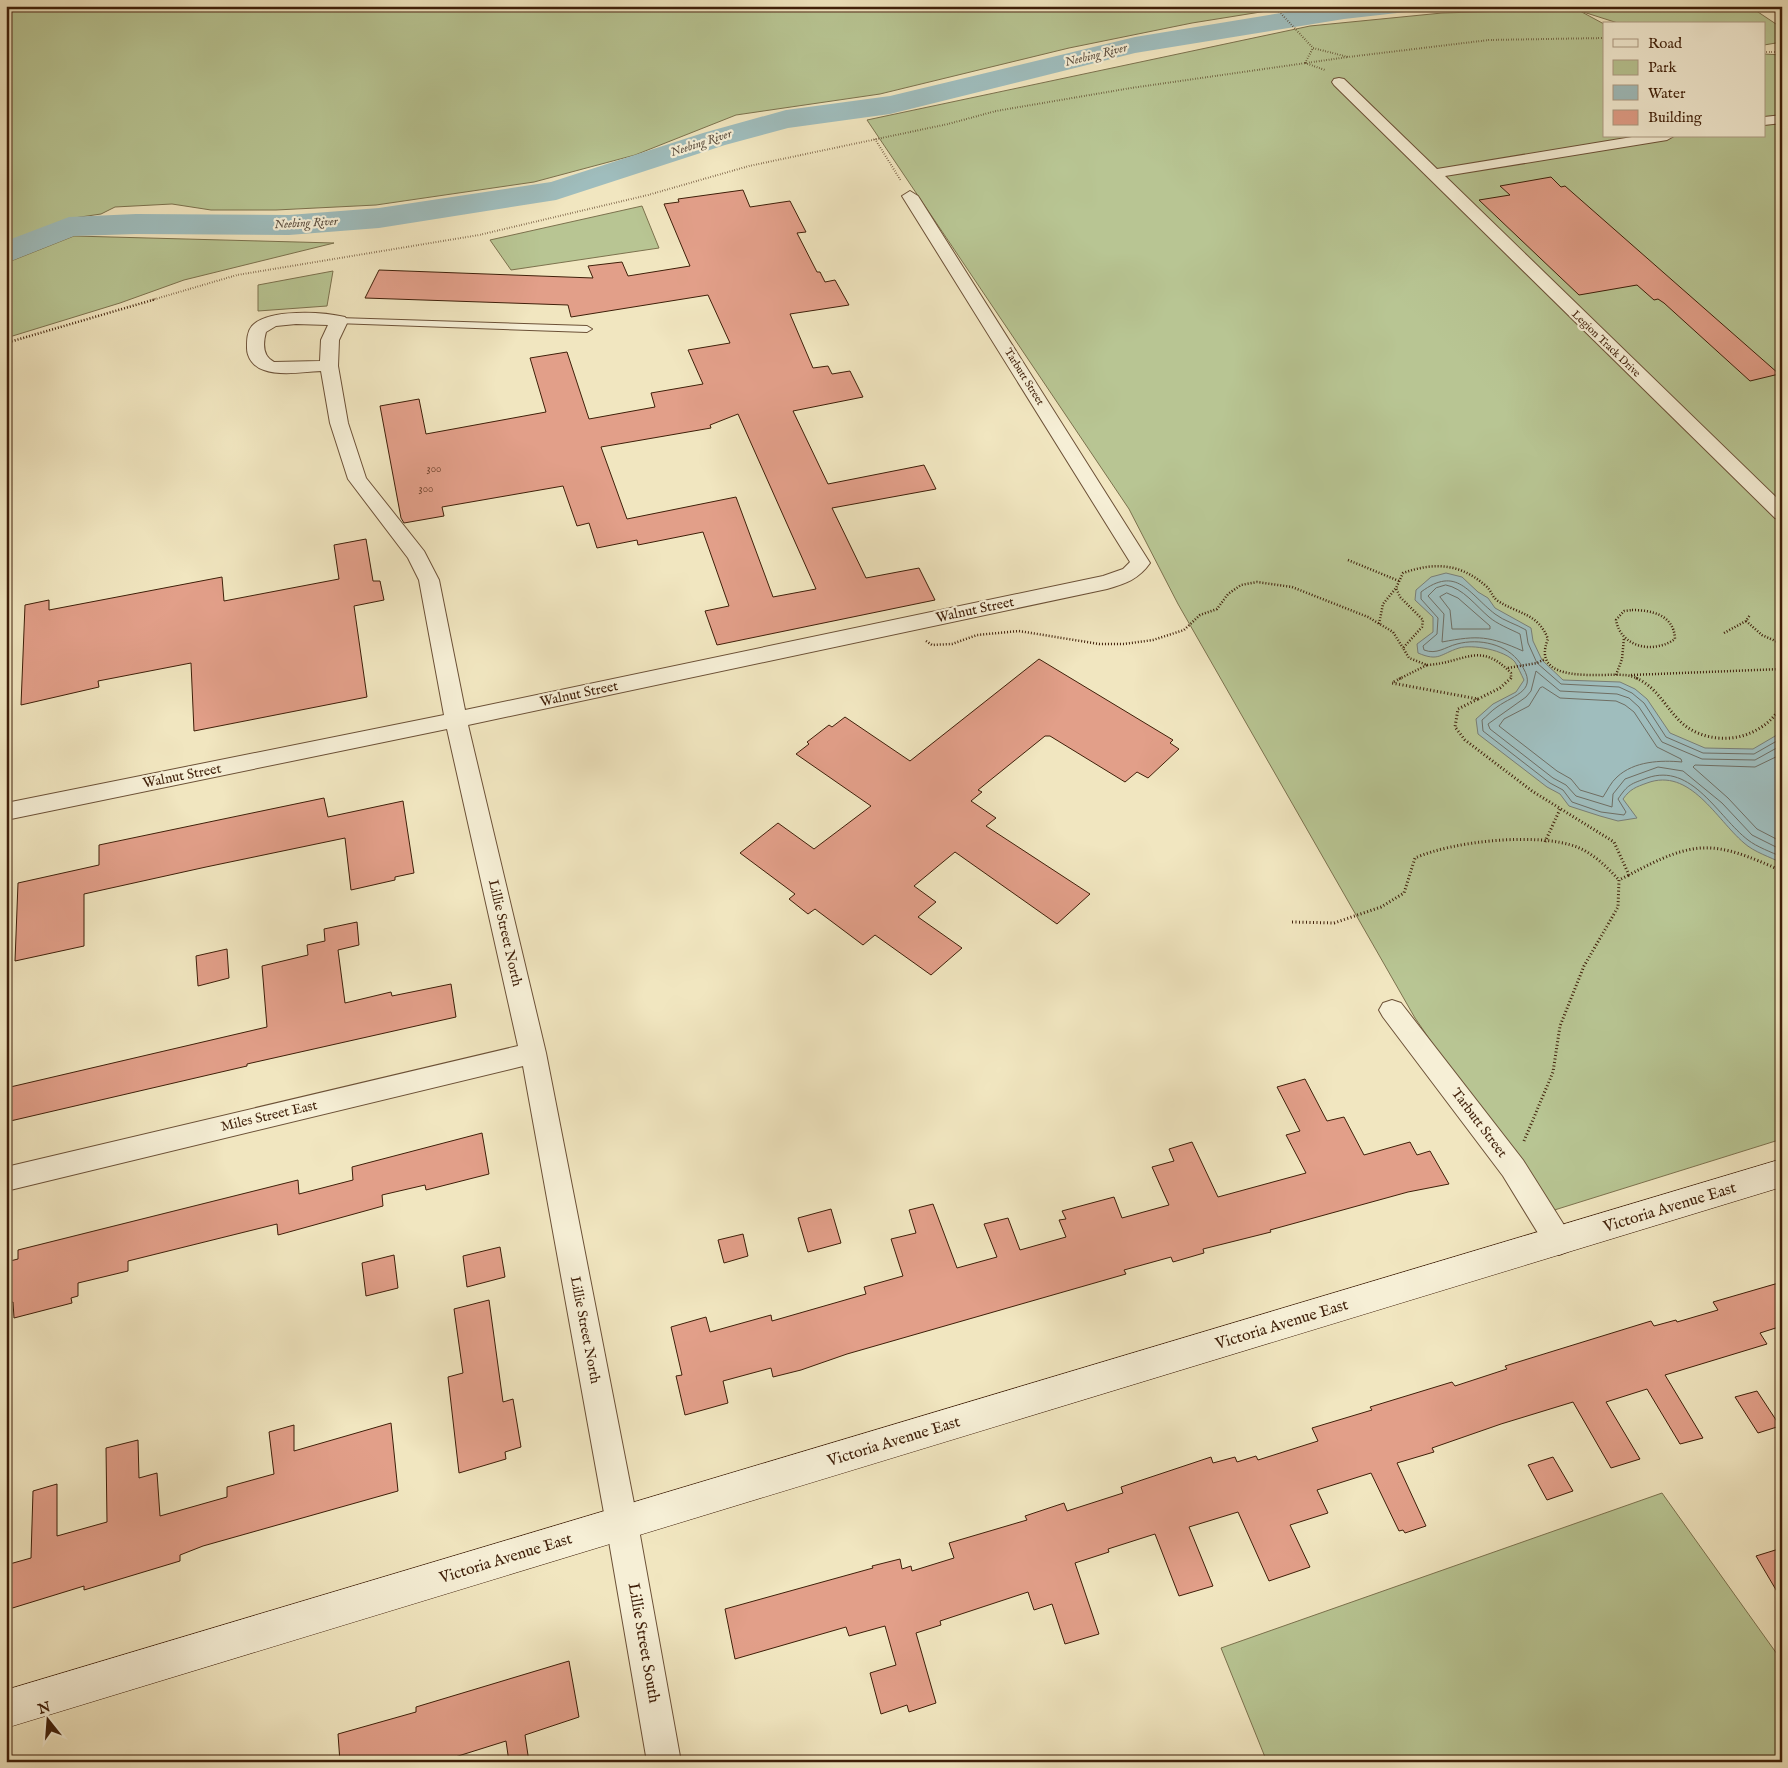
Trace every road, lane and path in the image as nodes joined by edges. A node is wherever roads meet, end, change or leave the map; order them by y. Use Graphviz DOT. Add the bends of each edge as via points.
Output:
graph roads {
  1 [pos="1274,6"];
  2 [pos="1603,38"];
  3 [pos="1314,48"];
  4 [pos="1766,52"];
  5 [pos="1782,52"];
  6 [pos="1348,57"];
  7 [pos="1304,63"];
  8 [pos="1339,82"];
  9 [pos="1782,119"];
  10 [pos="1766,121"];
  11 [pos="1655,138"];
  12 [pos="875,139"];
  13 [pos="1431,174"];
  14 [pos="910,196"];
  15 [pos="339,321"];
  16 [pos="587,329"];
  17 [pos="6,343"];
  18 [pos="329,366"];
  19 [pos="1782,514"];
  20 [pos="1137,558"];
  21 [pos="1348,560"];
  22 [pos="1399,581"];
  23 [pos="1396,588"];
  24 [pos="1750,615"];
  25 [pos="1746,621"];
  26 [pos="917,622"];
  27 [pos="1379,624"];
  28 [pos="1724,633"];
  29 [pos="1624,638"];
  30 [pos="1782,644"];
  31 [pos="1403,648"];
  32 [pos="1545,659"];
  33 [pos="1427,665"];
  34 [pos="1507,668"];
  35 [pos="1782,668"];
  36 [pos="1616,675"];
  37 [pos="1628,675"];
  38 [pos="1478,699"];
  39 [pos="1782,703"];
  40 [pos="456,720"];
  41 [pos="1561,807"];
  42 [pos="6,812"];
  43 [pos="1545,842"];
  44 [pos="1782,871"];
  45 [pos="1629,875"];
  46 [pos="1619,880"];
  47 [pos="1292,922"];
  48 [pos="1392,1010"];
  49 [pos="533,1053"];
  50 [pos="1513,1168"];
  51 [pos="1782,1173"];
  52 [pos="6,1179"];
  53 [pos="1559,1242"];
  54 [pos="622,1524"];
  55 [pos="6,1709"];
  56 [pos="664,1762"];
  1 -- 3 [label="path"];
  2 -- 6 [label="path" via="1490,40"];
  3 -- 6 [label="path"];
  3 -- 7 [label="path"];
  4 -- 5 [label="path"];
  6 -- 7 [label="path"];
  7 -- 12 [label="path" via="996,111"];
  8 -- 13 [label="street, Legion Track Drive"];
  9 -- 10 [label="street"];
  11 -- 13 [label="street"];
  12 -- 14 [label="path"];
  12 -- 17 [label="path" via="749,166 648,195 479,235 237,275"];
  13 -- 19 [label="street, Legion Track Drive"];
  14 -- 20 [label="street, Tarbutt Street"];
  15 -- 16 [label="lane"];
  15 -- 18 [label="street, Lillie Street North" via="330,340"];
  15 -- 18 [label="street" via="277,320 263,325 257,332 256,354 262,363 270,367"];
  18 -- 40 [label="street, Lillie Street North" via="339,424 357,479 417,556 429,580"];
  20 -- 26 [label="street, Walnut Street" via="1140,563 1130,574 1107,582"];
  21 -- 22 [label="path"];
  22 -- 23 [label="path"];
  22 -- 32 [label="path" via="1403,574 1419,567 1457,566 1489,588 1496,600 1540,622 1548,639 1543,651"];
  23 -- 27 [label="path" via="1382,603 1378,612"];
  23 -- 31 [label="path" via="1400,597 1424,620 1422,627"];
  24 -- 25 [label="path"];
  25 -- 28 [label="path"];
  25 -- 30 [label="path"];
  26 -- 27 [label="path" via="927,643 932,644 952,644 976,635 1010,631 1099,644 1124,644 1153,640 1184,630 1200,615 1218,609 1238,585 1262,581 1295,587"];
  26 -- 40 [label="street, Walnut Street"];
  27 -- 31 [label="path" via="1393,632"];
  29 -- 29 [label="path" via="1616,620 1624,612 1632,610 1659,614 1674,626 1676,632 1671,644 1654,648"];
  29 -- 36 [label="path"];
  31 -- 33 [label="path" via="1410,660"];
  32 -- 34 [label="path"];
  32 -- 36 [label="path" via="1578,676"];
  33 -- 34 [label="path" via="1442,665 1475,653 1493,658"];
  33 -- 38 [label="path" via="1392,684"];
  34 -- 38 [label="path" via="1511,680"];
  35 -- 37 [label="path"];
  36 -- 37 [label="path"];
  37 -- 39 [label="path" via="1648,684 1682,724 1728,739 1756,731 1775,716"];
  38 -- 41 [label="path" via="1458,709 1455,727 1466,740 1532,791"];
  40 -- 42 [label="street, Walnut Street"];
  40 -- 49 [label="street, Lillie Street North"];
  41 -- 43 [label="path"];
  41 -- 45 [label="path" via="1614,842"];
  43 -- 46 [label="path" via="1570,844 1602,861"];
  43 -- 47 [label="path" via="1461,843 1442,847 1415,858 1404,892 1381,907 1334,923"];
  44 -- 45 [label="path" via="1725,848 1698,847 1664,856"];
  45 -- 46 [label="path"];
  46 -- 50 [label="path" via="1618,907 1584,966 1560,1026 1553,1072"];
  48 -- 50 [label="street, Tarbutt Street"];
  49 -- 52 [label="street, Miles Street East"];
  49 -- 54 [label="street, Lillie Street North"];
  50 -- 53 [label="street, Tarbutt Street"];
  51 -- 53 [label="street, Victoria Avenue East"];
  53 -- 54 [label="street, Victoria Avenue East"];
  54 -- 55 [label="street, Victoria Avenue East"];
  54 -- 56 [label="street, Lillie Street South"];
}
